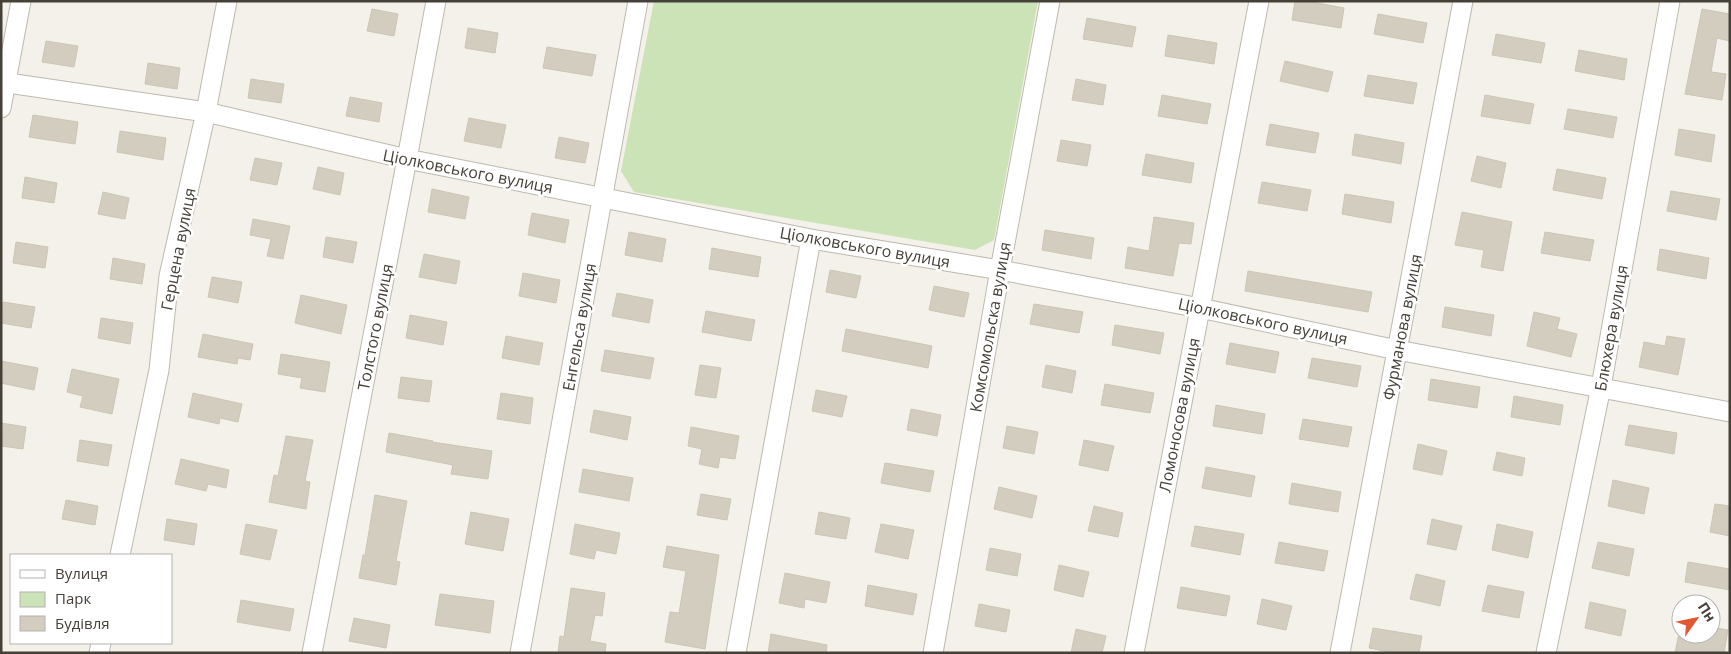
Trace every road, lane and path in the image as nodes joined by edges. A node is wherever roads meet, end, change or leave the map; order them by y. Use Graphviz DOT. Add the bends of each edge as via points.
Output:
graph roads {
  1 [pos="21,1"];
  2 [pos="227,1"];
  3 [pos="436,1"];
  4 [pos="638,1"];
  5 [pos="1050,1"];
  6 [pos="1259,1"];
  7 [pos="1463,1"];
  8 [pos="1670,1"];
  9 [pos="4,83"];
  10 [pos="1,108"];
  11 [pos="206,112"];
  12 [pos="407,159"];
  13 [pos="602,198"];
  14 [pos="811,239"];
  15 [pos="1000,270"];
  16 [pos="1200,308"];
  17 [pos="1397,350"];
  18 [pos="1601,387"];
  19 [pos="1730,412"];
  20 [pos="120,554"];
  21 [pos="312,653"];
  22 [pos="520,653"];
  23 [pos="736,653"];
  24 [pos="933,653"];
  25 [pos="1134,653"];
  26 [pos="1340,653"];
  27 [pos="1546,653"];
  1 -- 9 [label="street"];
  2 -- 11 [label="street, Герцена вулиця"];
  3 -- 12 [label="street, Толстого вулиця"];
  4 -- 13 [label="street, Енгельса вулиця"];
  5 -- 15 [label="street, Комсомольска вулиця"];
  6 -- 16 [label="street, Ломоносова вулиця"];
  7 -- 17 [label="street, Фурманова вулиця"];
  8 -- 18 [label="street, Блюхера вулиця"];
  9 -- 10 [label="street"];
  9 -- 11 [label="street, Ціолковського вулиця"];
  11 -- 12 [label="street, Ціолковського вулиця"];
  11 -- 20 [label="street, Герцена вулиця" via="169,276 160,370"];
  12 -- 13 [label="street, Ціолковського вулиця"];
  12 -- 21 [label="street, Толстого вулиця"];
  13 -- 14 [label="street, Ціолковського вулиця"];
  13 -- 22 [label="street, Енгельса вулиця"];
  14 -- 15 [label="street, Ціолковського вулиця"];
  14 -- 23 [label="street"];
  15 -- 16 [label="street, Ціолковського вулиця"];
  15 -- 24 [label="street, Комсомольска вулиця"];
  16 -- 17 [label="street, Ціолковського вулиця"];
  16 -- 25 [label="street, Ломоносова вулиця"];
  17 -- 18 [label="street, Ціолковського вулиця"];
  17 -- 26 [label="street, Фурманова вулиця"];
  18 -- 19 [label="street, Ціолковського вулиця"];
  18 -- 27 [label="street, Блюхера вулиця"];
}
